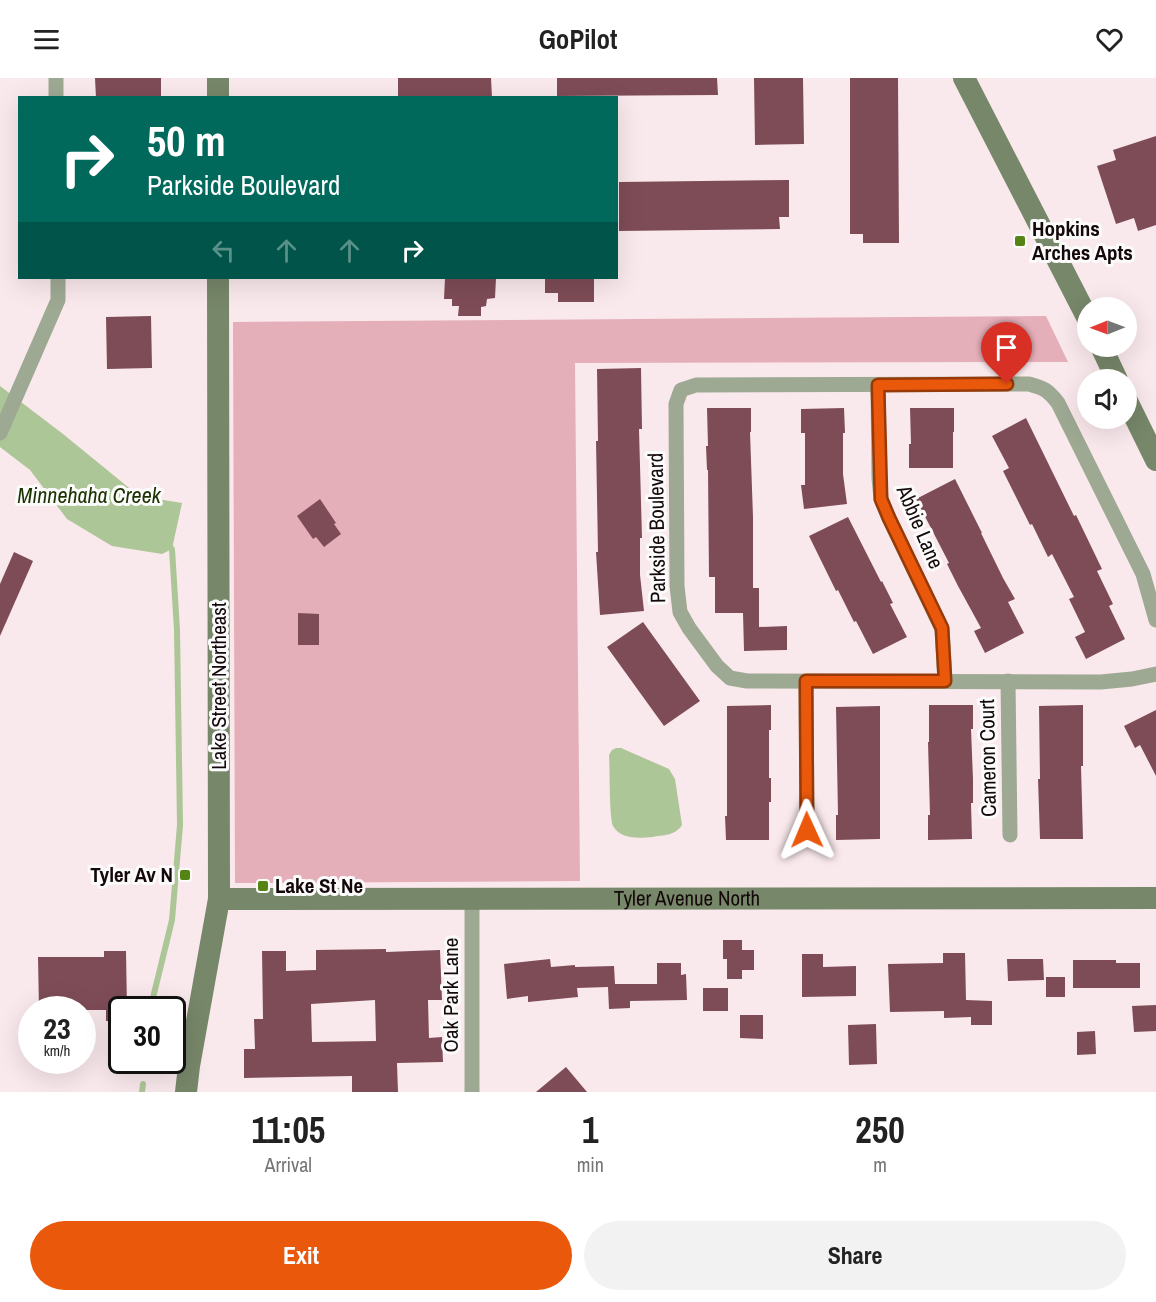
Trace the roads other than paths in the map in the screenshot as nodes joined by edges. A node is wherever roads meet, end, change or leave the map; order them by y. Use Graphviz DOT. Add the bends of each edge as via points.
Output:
graph roads {
  1 [pos="56,78"];
  2 [pos="218,78"];
  3 [pos="964,78"];
  4 [pos="56,96"];
  5 [pos="218,96"];
  6 [pos="58,279"];
  7 [pos="218,279"];
  8 [pos="1077,298"];
  9 [pos="878,385"];
  10 [pos="1137,421"];
  11 [pos="0,433"];
  12 [pos="1156,460"];
  13 [pos="1156,620"];
  14 [pos="1156,674"];
  15 [pos="806,681"];
  16 [pos="945,681"];
  17 [pos="1008,681"];
  18 [pos="807,830"];
  19 [pos="1010,835"];
  20 [pos="472,898"];
  21 [pos="1156,898"];
  22 [pos="219,899"];
  23 [pos="186,1092"];
  24 [pos="472,1092"];
  1 -- 4 [label="street"];
  2 -- 5 [label="street"];
  3 -- 8 [label="street"];
  6 -- 11 [label="street" via="58,300"];
  7 -- 22 [label="street, Lake Street Northeast"];
  9 -- 13 [label="street, Parkside Boulevard" via="1029,384 1052,394 1143,574"];
  9 -- 15 [label="street, Parkside Boulevard" via="696,385 681,390 676,404 680,612 717,666 730,678"];
  9 -- 16 [label="street, Abbie Lane" via="881,499 942,628"];
  10 -- 12 [label="street"];
  14 -- 17 [label="street, Parkside Boulevard" via="1101,682"];
  15 -- 16 [label="street, Parkside Boulevard"];
  15 -- 18 [label="street"];
  16 -- 17 [label="street, Parkside Boulevard"];
  17 -- 19 [label="street, Cameron Court"];
  20 -- 21 [label="street, Tyler Avenue North"];
  20 -- 22 [label="street, Tyler Avenue North"];
  20 -- 24 [label="street, Oak Park Lane"];
  22 -- 23 [label="street, Lake Street Northeast"];
}
